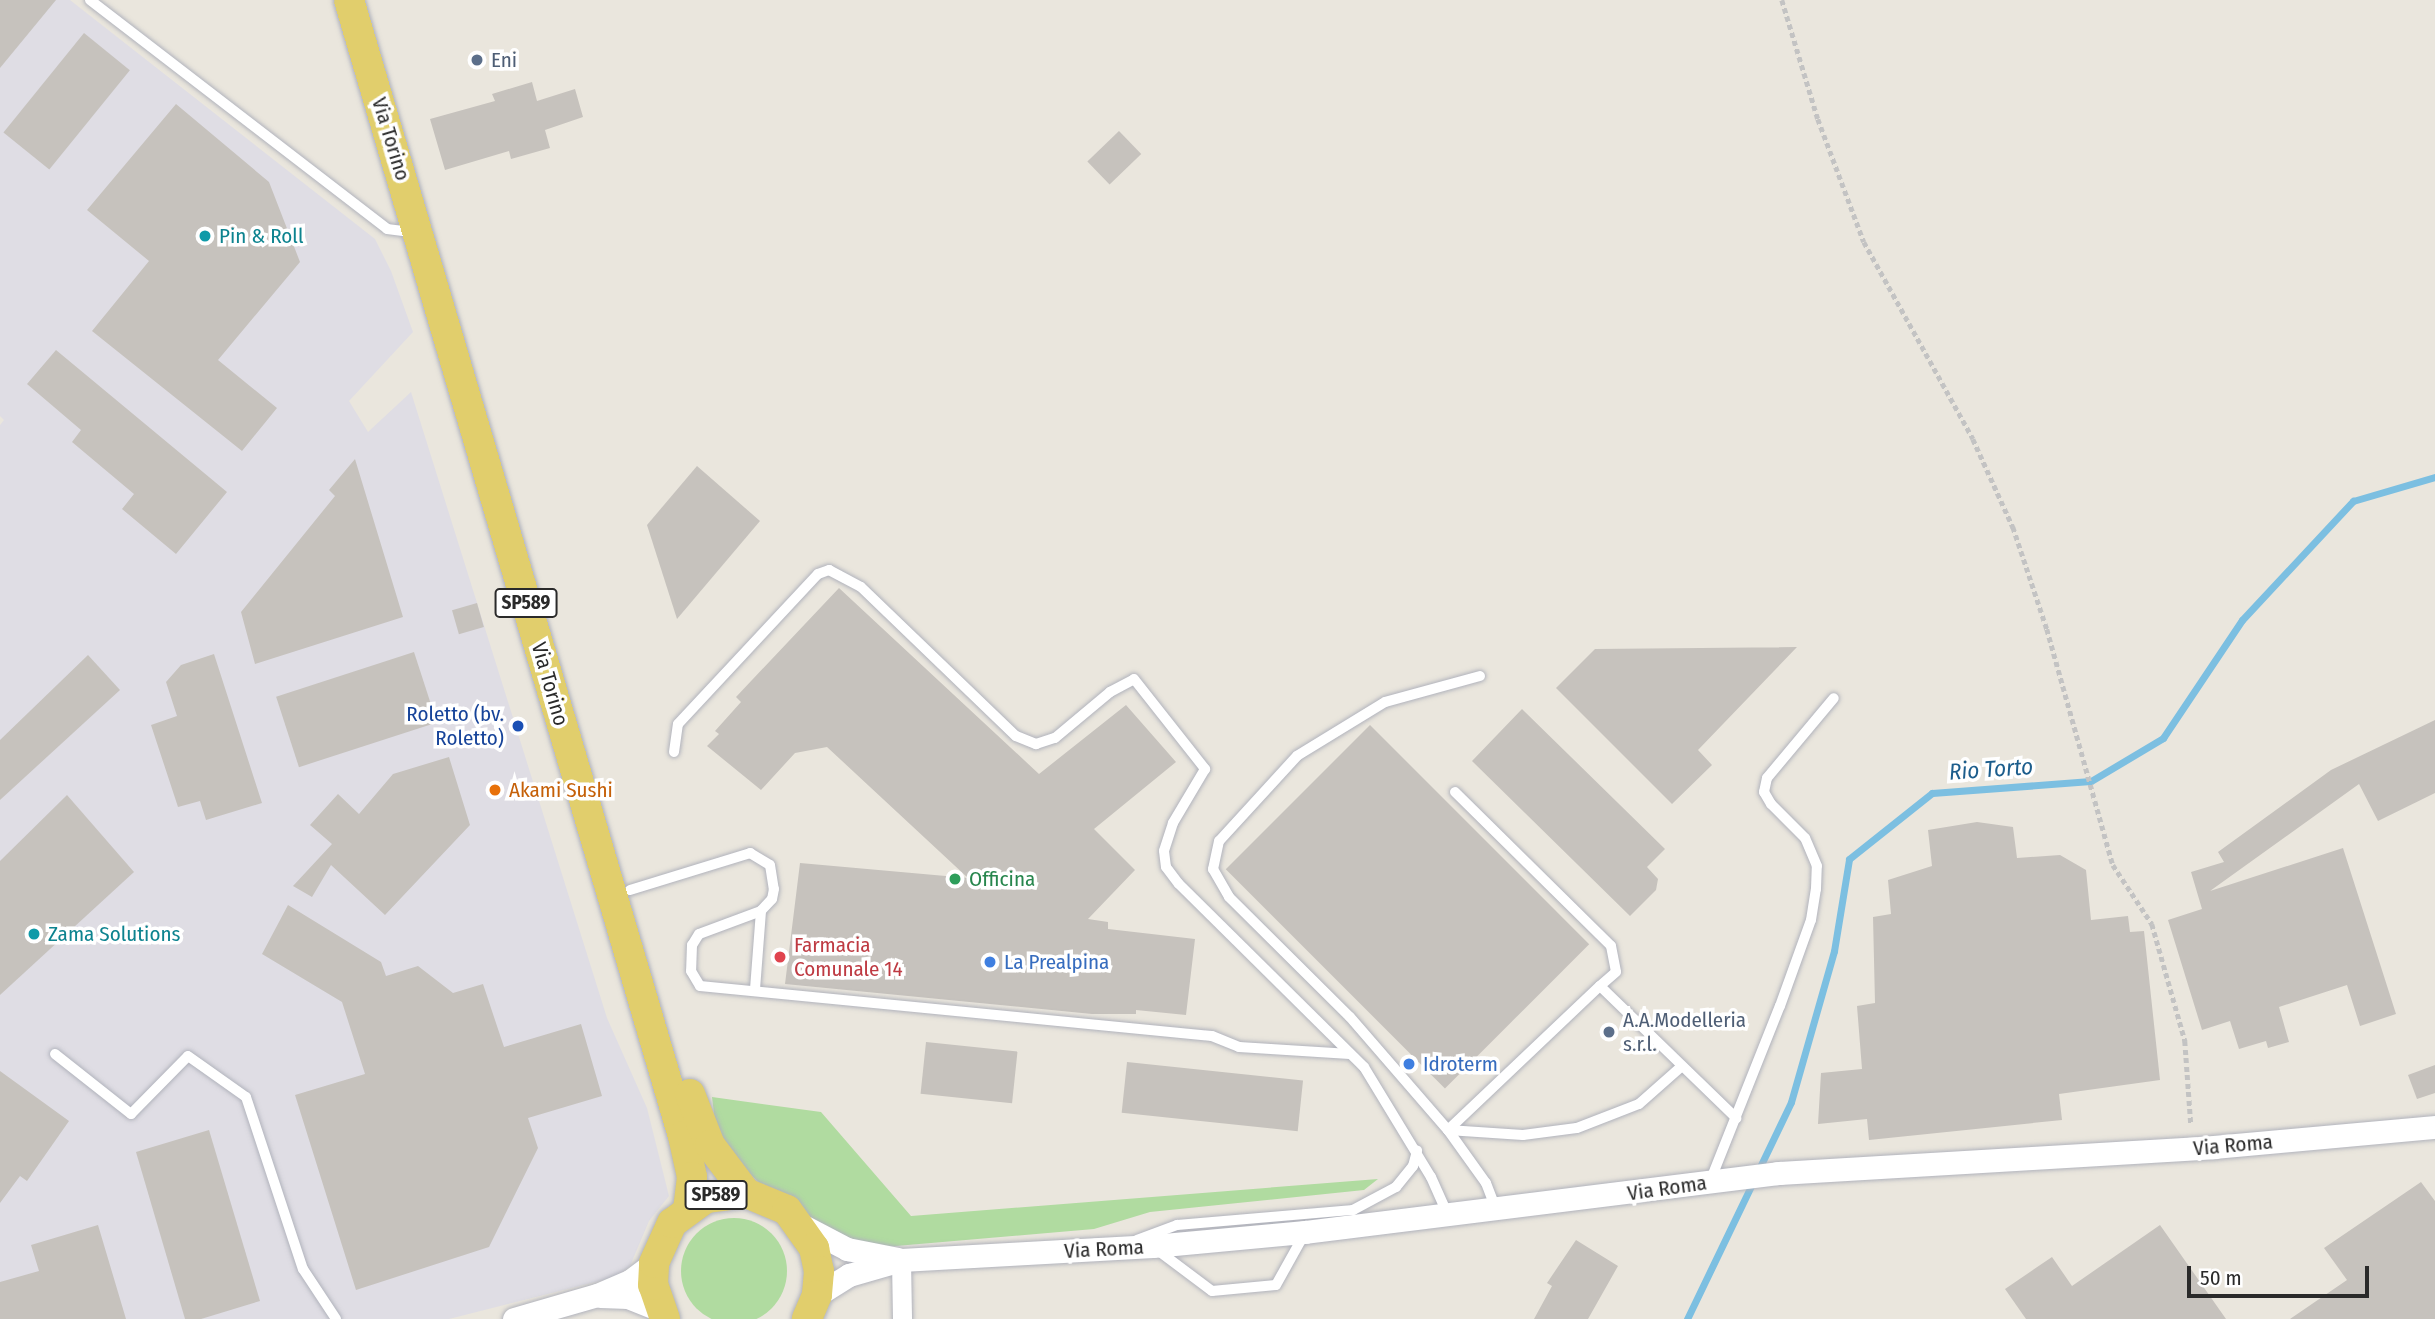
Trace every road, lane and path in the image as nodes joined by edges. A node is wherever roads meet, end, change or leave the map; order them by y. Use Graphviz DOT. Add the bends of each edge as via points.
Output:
graph roads {
  1 [pos="90,0"];
  2 [pos="349,0"];
  3 [pos="369,0"];
  4 [pos="1782,0"];
  5 [pos="418,232"];
  6 [pos="1480,676"];
  7 [pos="1834,698"];
  8 [pos="674,752"];
  9 [pos="1455,792"];
  10 [pos="630,890"];
  11 [pos="761,911"];
  12 [pos="1600,986"];
  13 [pos="755,989"];
  14 [pos="55,1054"];
  15 [pos="1350,1054"];
  16 [pos="1682,1066"];
  17 [pos="1736,1118"];
  18 [pos="2435,1127"];
  19 [pos="1448,1130"];
  20 [pos="2214,1147"];
  21 [pos="1416,1151"];
  22 [pos="1709,1183"];
  23 [pos="746,1193"];
  24 [pos="688,1208"];
  25 [pos="1497,1211"];
  26 [pos="1447,1213"];
  27 [pos="803,1226"];
  28 [pos="1305,1232"];
  29 [pos="1153,1246"];
  30 [pos="1120,1248"];
  31 [pos="901,1260"];
  32 [pos="654,1263"];
  33 [pos="597,1295"];
  34 [pos="812,1307"];
  35 [pos="663,1315"];
  36 [pos="336,1319"];
  37 [pos="514,1319"];
  38 [pos="902,1319"];
  1 -- 5 [label="lane" via="387,229"];
  2 -- 5 [label="main road, Via Torino / SP589"];
  3 -- 10 [label="main road, Via Torino / SP589"];
  4 -- 20 [label="path" via="1864,242 1973,439 2013,527 2047,629 2113,865 2152,924 2185,1041 2192,1130 2213,1129"];
  5 -- 24 [label="main road, Via Torino / SP589" via="683,1136 692,1177"];
  6 -- 19 [label="lane" via="1385,702 1297,756 1219,841 1213,869 1229,897 1350,1017"];
  7 -- 17 [label="lane" via="1767,778 1764,792 1771,804 1805,838 1817,866 1816,889 1811,920"];
  8 -- 15 [label="lane" via="678,724 818,574 829,570 861,587 1016,736 1036,744 1055,738 1110,692 1134,679 1205,769 1172,824 1164,851 1166,867"];
  9 -- 12 [label="lane" via="1611,946 1615,972"];
  10 -- 11 [label="lane" via="750,853 770,865 772,899"];
  10 -- 23 [label="main road, Via Torino / SP589" via="696,1113 722,1165"];
  11 -- 13 [label="lane"];
  11 -- 13 [label="lane" via="699,934 692,944 691,971 700,986"];
  12 -- 16 [label="lane"];
  12 -- 19 [label="lane"];
  13 -- 15 [label="lane" via="1212,1036 1239,1047"];
  14 -- 36 [label="lane" via="131,1114 188,1056 246,1097 303,1269"];
  15 -- 21 [label="lane" via="1364,1067"];
  16 -- 17 [label="lane"];
  16 -- 19 [label="lane" via="1639,1104 1577,1128 1524,1135"];
  17 -- 22 [label="lane"];
  18 -- 20 [label="street, Via Roma"];
  19 -- 25 [label="lane" via="1486,1183"];
  20 -- 22 [label="street, Via Roma" via="1778,1173"];
  21 -- 26 [label="lane"];
  21 -- 30 [label="lane" via="1413,1166 1396,1187 1353,1210 1177,1225"];
  22 -- 25 [label="street, Via Roma"];
  23 -- 24 [label="main road, SP589" via="706,1198"];
  23 -- 27 [label="main road, SP589" via="787,1210"];
  24 -- 32 [label="main road, SP589" via="672,1223"];
  25 -- 26 [label="street, Via Roma"];
  26 -- 28 [label="street, Via Roma"];
  27 -- 31 [label="street" via="848,1249"];
  27 -- 34 [label="main road" via="819,1271"];
  28 -- 29 [label="street, Via Roma"];
  28 -- 29 [label="lane" via="1276,1285 1263,1287 1212,1291"];
  29 -- 30 [label="street, Via Roma"];
  30 -- 31 [label="street, Via Roma"];
  31 -- 34 [label="street" via="849,1275"];
  31 -- 38 [label="street"];
  32 -- 33 [label="street" via="630,1281"];
  32 -- 35 [label="main road, SP589" via="653,1285"];
  33 -- 35 [label="street" via="628,1297"];
  33 -- 37 [label="street"];
}
